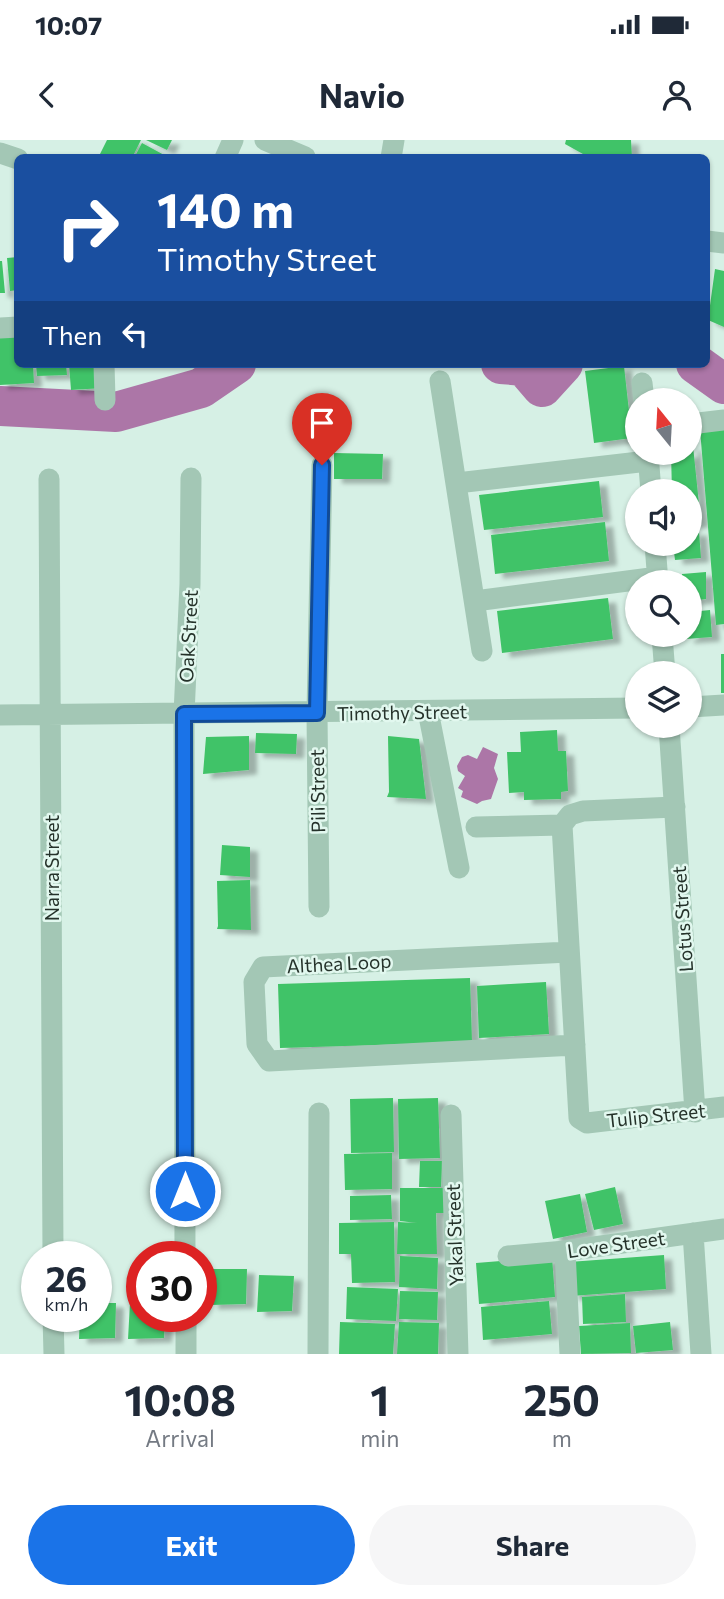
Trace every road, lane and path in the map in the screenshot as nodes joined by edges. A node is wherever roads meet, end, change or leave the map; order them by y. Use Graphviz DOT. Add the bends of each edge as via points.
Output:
graph roads {
  1 [pos="265,140"];
  2 [pos="300,154"];
  3 [pos="104,368"];
  4 [pos="440,381"];
  5 [pos="105,400"];
  6 [pos="724,420"];
  7 [pos="702,423"];
  8 [pos="625,460"];
  9 [pos="322,465"];
  10 [pos="191,478"];
  11 [pos="49,479"];
  12 [pos="457,483"];
  13 [pos="625,584"];
  14 [pos="475,601"];
  15 [pos="482,651"];
  16 [pos="724,705"];
  17 [pos="702,706"];
  18 [pos="625,708"];
  19 [pos="428,711"];
  20 [pos="317,713"];
  21 [pos="184,714"];
  22 [pos="0,715"];
  23 [pos="50,715"];
  24 [pos="670,738"];
  25 [pos="675,807"];
  26 [pos="562,825"];
  27 [pos="476,827"];
  28 [pos="459,868"];
  29 [pos="318,907"];
  30 [pos="569,952"];
  31 [pos="575,1045"];
  32 [pos="724,1107"];
  33 [pos="695,1112"];
  34 [pos="319,1113"];
  35 [pos="451,1115"];
  36 [pos="724,1229"];
  37 [pos="693,1233"];
  38 [pos="53,1241"];
  39 [pos="186,1241"];
  40 [pos="565,1251"];
  41 [pos="508,1256"];
  42 [pos="53,1332"];
  43 [pos="186,1332"];
  44 [pos="54,1354"];
  45 [pos="186,1354"];
  46 [pos="318,1354"];
  47 [pos="458,1354"];
  48 [pos="570,1354"];
  49 [pos="701,1354"];
  1 -- 2 [label="street"];
  3 -- 5 [label="street"];
  4 -- 12 [label="street"];
  6 -- 7 [label="street"];
  8 -- 12 [label="street"];
  9 -- 20 [label="street, Pili Street"];
  10 -- 21 [label="street, Oak Street"];
  11 -- 23 [label="street, Narra Street"];
  12 -- 14 [label="street"];
  13 -- 14 [label="street"];
  14 -- 15 [label="street"];
  16 -- 17 [label="street"];
  18 -- 19 [label="street, Timothy Street"];
  19 -- 20 [label="street, Timothy Street"];
  19 -- 28 [label="street"];
  20 -- 21 [label="street, Timothy Street"];
  20 -- 29 [label="street, Pili Street"];
  21 -- 23 [label="street, Timothy Street"];
  21 -- 39 [label="street, Oak Street"];
  22 -- 23 [label="street, Timothy Street"];
  23 -- 38 [label="street, Narra Street"];
  24 -- 25 [label="street, Lotus Street"];
  25 -- 26 [label="street" via="583,811 570,815"];
  25 -- 33 [label="street, Lotus Street"];
  26 -- 27 [label="street"];
  26 -- 30 [label="street"];
  30 -- 31 [label="street"];
  30 -- 31 [label="street, Althea Loop" via="263,967 254,982 257,1044 269,1061"];
  31 -- 33 [label="street, Tulip Street" via="579,1118 587,1123"];
  32 -- 33 [label="street, Tulip Street"];
  34 -- 46 [label="street"];
  35 -- 47 [label="street, Yakal Street"];
  36 -- 37 [label="street, Love Street"];
  37 -- 40 [label="street, Love Street"];
  37 -- 49 [label="street"];
  40 -- 41 [label="street, Love Street"];
  40 -- 48 [label="street"];
  42 -- 44 [label="street"];
  43 -- 45 [label="street"];
}
